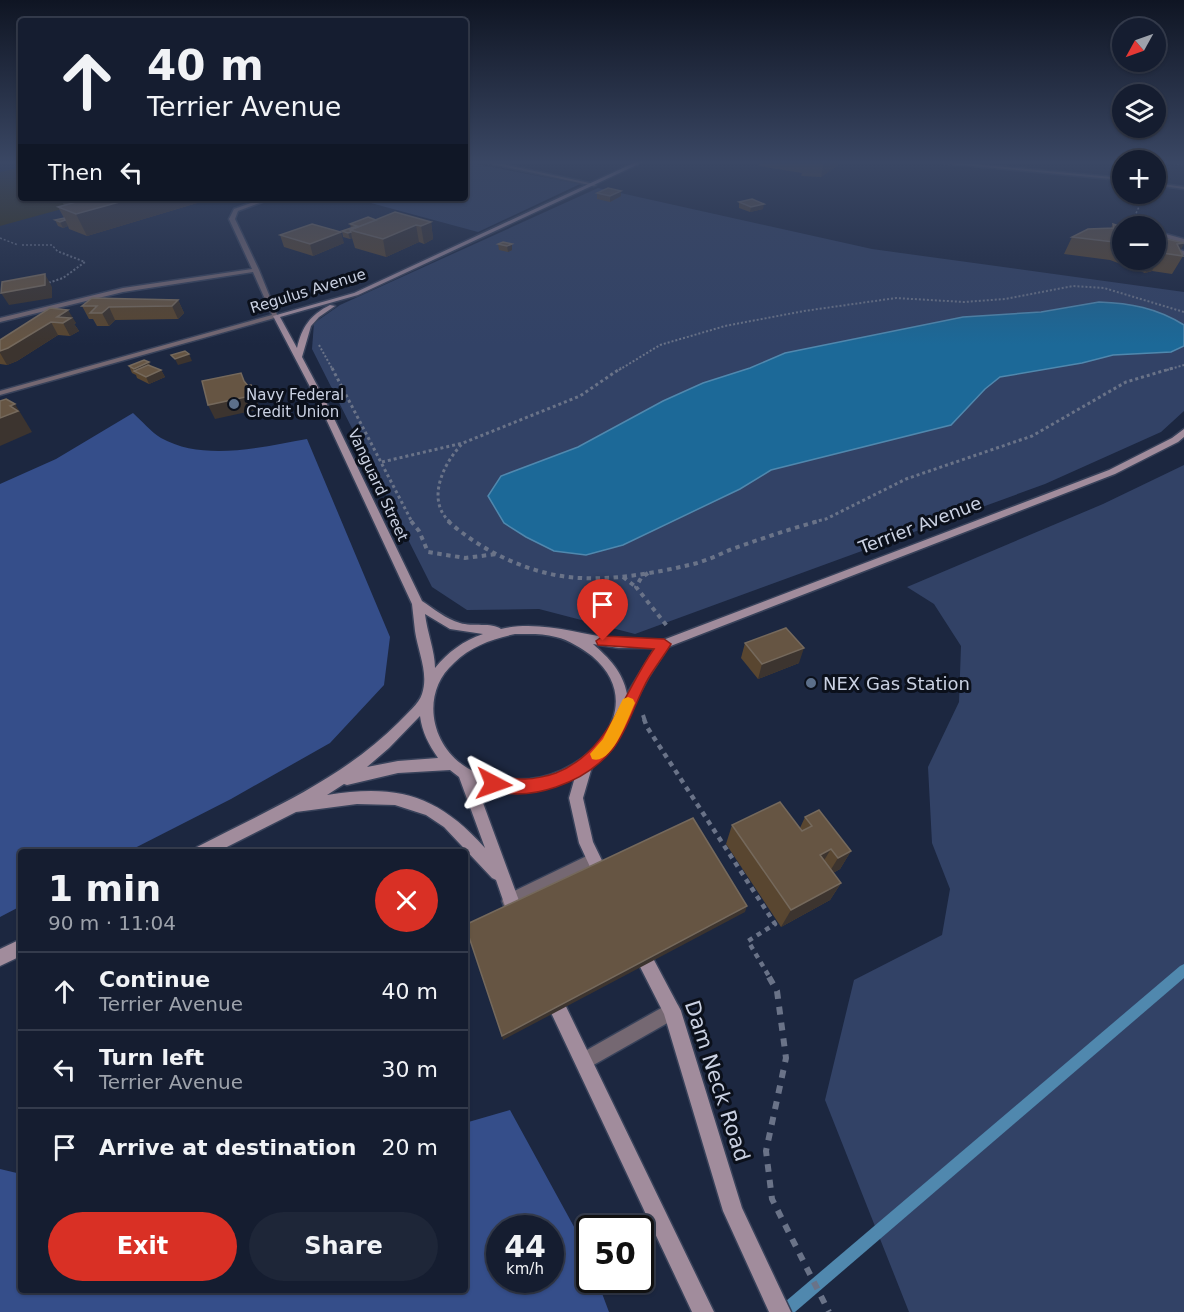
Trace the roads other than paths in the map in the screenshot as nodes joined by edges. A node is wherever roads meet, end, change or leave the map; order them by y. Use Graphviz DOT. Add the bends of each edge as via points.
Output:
graph roads {
  1 [pos="234,222"];
  2 [pos="513,222"];
  3 [pos="1166,236"];
  4 [pos="1184,241"];
  5 [pos="1166,248"];
  6 [pos="1184,253"];
  7 [pos="256,270"];
  8 [pos="356,294"];
  9 [pos="276,316"];
  10 [pos="0,320"];
  11 [pos="299,356"];
  12 [pos="0,393"];
  13 [pos="1184,432"];
  14 [pos="418,604"];
  15 [pos="515,630"];
  16 [pos="570,636"];
  17 [pos="664,644"];
  18 [pos="428,695"];
  19 [pos="621,717"];
  20 [pos="450,764"];
  21 [pos="586,765"];
  22 [pos="465,774"];
  23 [pos="337,782"];
  24 [pos="288,807"];
  25 [pos="208,849"];
  26 [pos="593,860"];
  27 [pos="501,878"];
  28 [pos="608,889"];
  29 [pos="510,901"];
  30 [pos="523,930"];
  31 [pos="633,939"];
  32 [pos="18,948"];
  33 [pos="0,957"];
  34 [pos="544,980"];
  35 [pos="672,1011"];
  36 [pos="584,1060"];
  37 [pos="698,1303"];
  38 [pos="780,1312"];
  1 -- 7 [label="street"];
  2 -- 8 [label="street, Regulus Avenue"];
  3 -- 4 [label="street"];
  5 -- 6 [label="street"];
  7 -- 9 [label="street"];
  7 -- 10 [label="street" via="123,290"];
  8 -- 9 [label="street, Regulus Avenue"];
  8 -- 11 [label="street" via="309,321"];
  9 -- 11 [label="street, Vanguard Street"];
  9 -- 12 [label="street, Regulus Avenue"];
  11 -- 14 [label="street, Vanguard Street"];
  13 -- 17 [label="street, Terrier Avenue" via="1112,472"];
  14 -- 15 [label="street, Vanguard Street" via="441,621 466,630"];
  14 -- 18 [label="street, Vanguard Street" via="429,659"];
  15 -- 16 [label="street" via="543,630"];
  15 -- 18 [label="street" via="487,636 463,649 442,667"];
  16 -- 17 [label="street, Terrier Avenue" via="619,644"];
  16 -- 19 [label="street" via="594,649 612,668 621,692"];
  17 -- 19 [label="street"];
  18 -- 20 [label="street" via="426,723 434,745"];
  18 -- 23 [label="street" via="404,726"];
  19 -- 21 [label="street" via="609,743"];
  20 -- 22 [label="street"];
  20 -- 23 [label="street" via="376,770"];
  21 -- 22 [label="street" via="558,780 526,786 494,784"];
  21 -- 26 [label="street" via="576,798"];
  22 -- 27 [label="street"];
  23 -- 24 [label="street"];
  24 -- 25 [label="street"];
  24 -- 27 [label="street" via="374,795 414,802 450,823"];
  26 -- 28 [label="street"];
  26 -- 29 [label="street"];
  27 -- 29 [label="street"];
  29 -- 30 [label="street"];
  31 -- 35 [label="street, Dam Neck Road"];
  32 -- 33 [label="street"];
  34 -- 36 [label="street"];
  35 -- 36 [label="street"];
  35 -- 38 [label="street, Dam Neck Road" via="733,1211"];
  36 -- 37 [label="street"];
}
